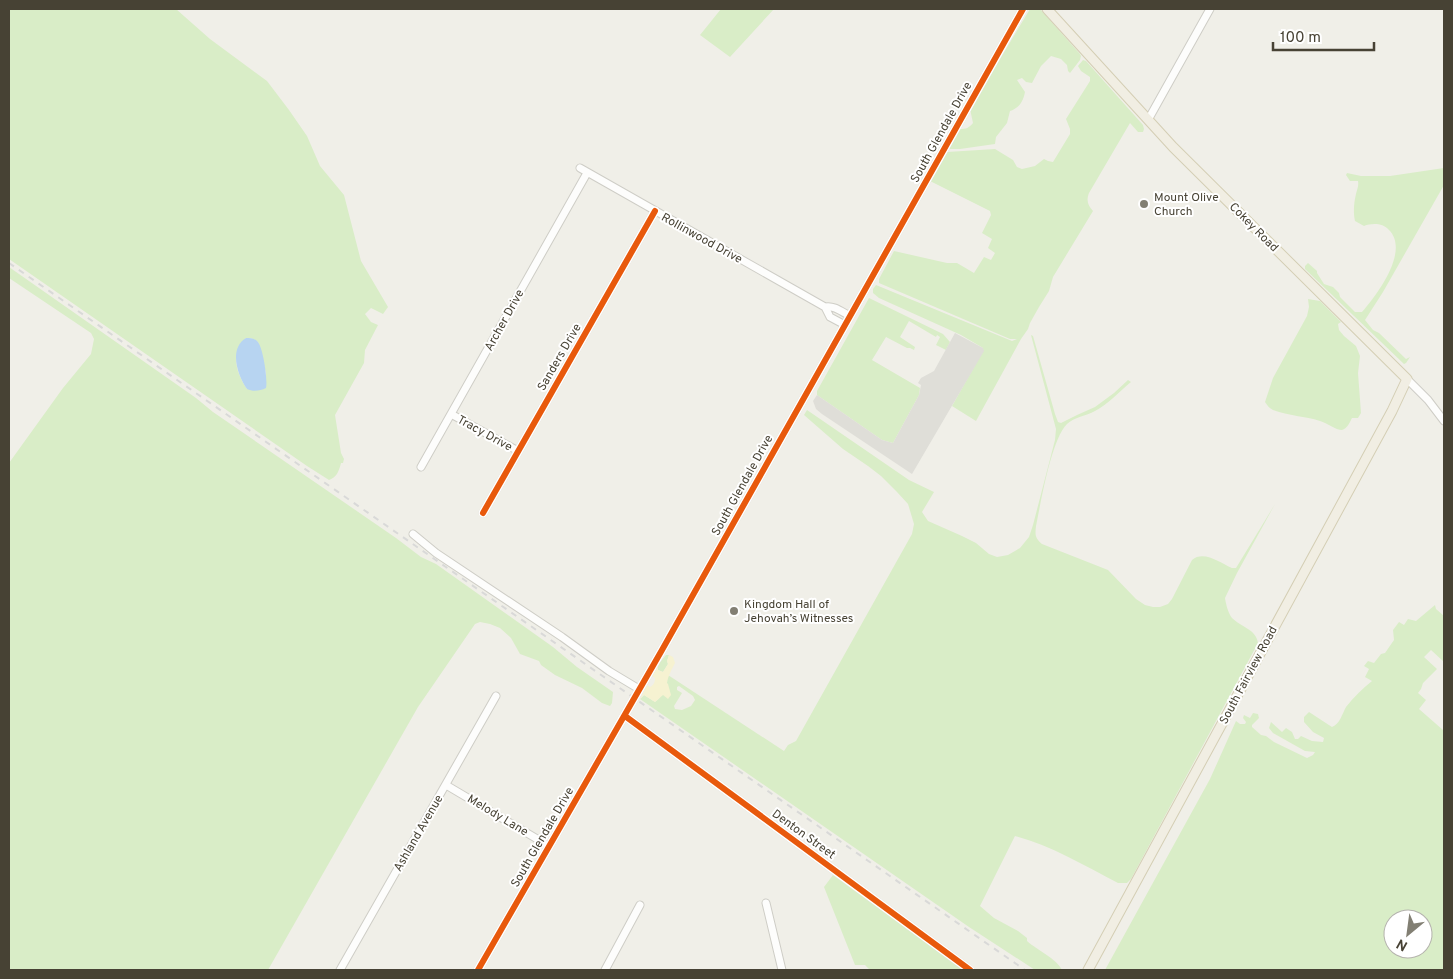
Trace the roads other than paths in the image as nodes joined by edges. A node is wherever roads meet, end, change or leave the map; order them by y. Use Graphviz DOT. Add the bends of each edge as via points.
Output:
graph roads {
  1 [pos="1023,9"];
  2 [pos="1048,9"];
  3 [pos="1210,9"];
  4 [pos="1148,120"];
  5 [pos="580,168"];
  6 [pos="587,173"];
  7 [pos="654,211"];
  8 [pos="825,307"];
  9 [pos="850,316"];
  10 [pos="845,325"];
  11 [pos="1408,378"];
  12 [pos="451,414"];
  13 [pos="1444,421"];
  14 [pos="518,451"];
  15 [pos="421,467"];
  16 [pos="484,513"];
  17 [pos="413,534"];
  18 [pos="639,689"];
  19 [pos="496,696"];
  20 [pos="625,716"];
  21 [pos="446,785"];
  22 [pos="549,846"];
  23 [pos="766,903"];
  24 [pos="640,905"];
  25 [pos="340,970"];
  26 [pos="478,970"];
  27 [pos="605,970"];
  28 [pos="782,970"];
  29 [pos="970,970"];
  30 [pos="1088,970"];
  1 -- 9 [label="street, South Glendale Drive"];
  2 -- 4 [label="main road, Cokey Road"];
  3 -- 4 [label="street"];
  4 -- 11 [label="main road, Cokey Road"];
  5 -- 6 [label="street, Rollinwood Drive"];
  6 -- 7 [label="street, Rollinwood Drive"];
  6 -- 12 [label="street, Archer Drive"];
  7 -- 8 [label="street, Rollinwood Drive"];
  7 -- 14 [label="street, Sanders Drive"];
  8 -- 9 [label="street, Rollinwood Drive"];
  8 -- 10 [label="street, Rollinwood Drive" via="830,317"];
  9 -- 10 [label="street, South Glendale Drive"];
  10 -- 18 [label="street, South Glendale Drive"];
  11 -- 13 [label="street, Cokey Road"];
  11 -- 30 [label="main road, South Fairview Road"];
  12 -- 14 [label="street, Tracy Drive"];
  12 -- 15 [label="street, Archer Drive"];
  14 -- 16 [label="street, Sanders Drive"];
  17 -- 18 [label="street" via="436,553"];
  18 -- 20 [label="street, South Glendale Drive"];
  19 -- 21 [label="street, Ashland Avenue"];
  20 -- 22 [label="street, South Glendale Drive"];
  20 -- 29 [label="street, Denton Street"];
  21 -- 22 [label="street, Melody Lane"];
  21 -- 25 [label="street, Ashland Avenue"];
  22 -- 26 [label="street, South Glendale Drive"];
  23 -- 28 [label="street"];
  24 -- 27 [label="street"];
}
